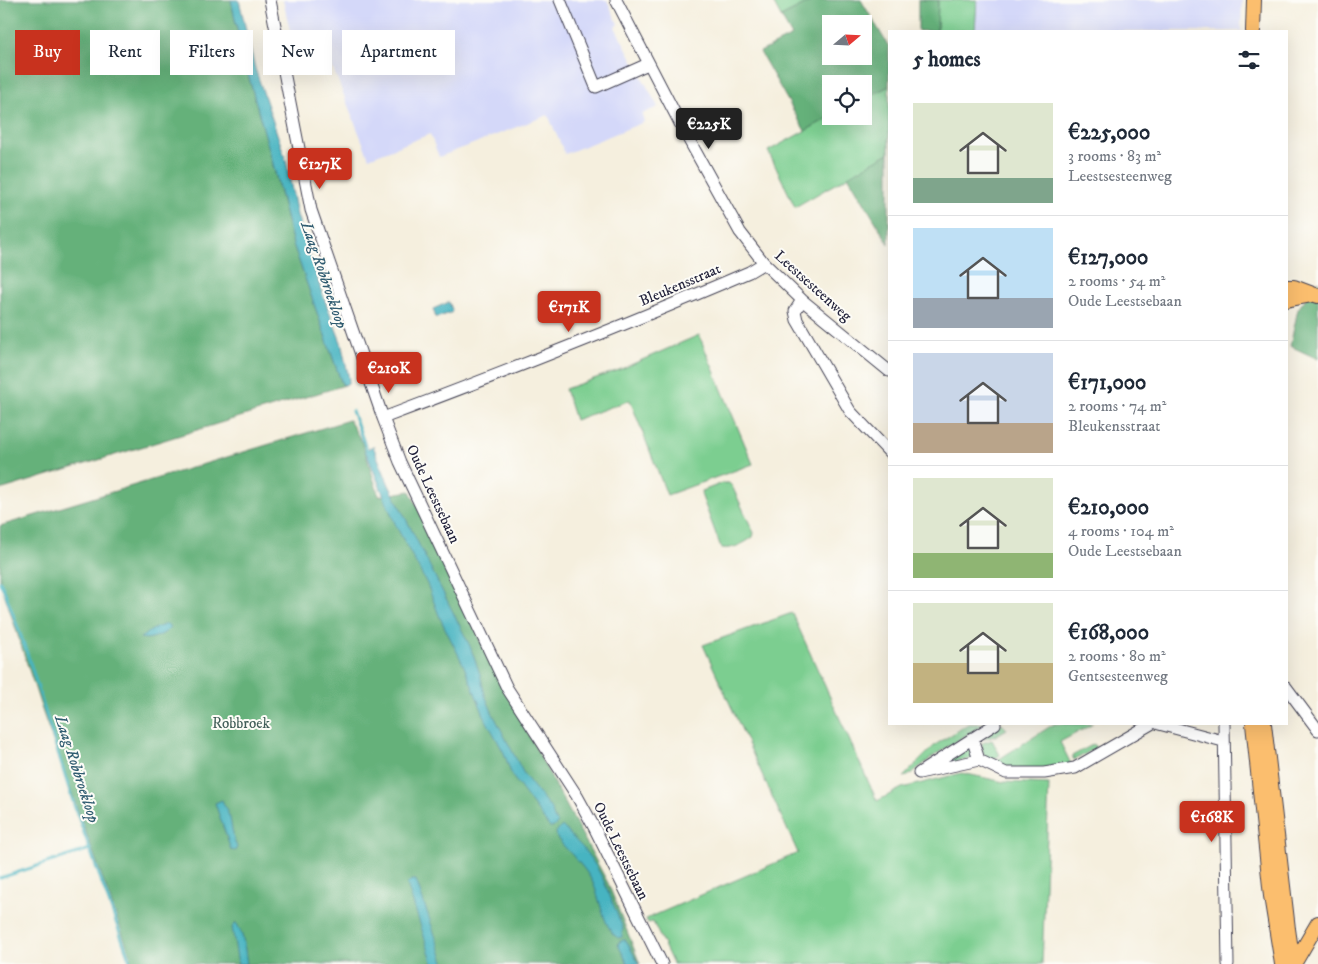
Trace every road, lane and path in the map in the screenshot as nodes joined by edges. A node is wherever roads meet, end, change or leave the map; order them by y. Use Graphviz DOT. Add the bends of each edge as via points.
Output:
graph roads {
  1 [pos="270,0"];
  2 [pos="560,0"];
  3 [pos="616,0"];
  4 [pos="1254,0"];
  5 [pos="1253,30"];
  6 [pos="648,64"];
  7 [pos="764,263"];
  8 [pos="1289,285"];
  9 [pos="1315,295"];
  10 [pos="802,300"];
  11 [pos="1288,300"];
  12 [pos="888,370"];
  13 [pos="383,418"];
  14 [pos="888,451"];
  15 [pos="1288,690"];
  16 [pos="993,725"];
  17 [pos="1149,725"];
  18 [pos="1163,725"];
  19 [pos="1224,725"];
  20 [pos="1253,725"];
  21 [pos="1264,725"];
  22 [pos="1318,730"];
  23 [pos="972,738"];
  24 [pos="1223,741"];
  25 [pos="979,760"];
  26 [pos="1318,922"];
  27 [pos="662,964"];
  28 [pos="1228,964"];
  29 [pos="1282,964"];
  30 [pos="1294,964"];
  1 -- 13 [label="street, Oude Leestsebaan" via="311,210"];
  2 -- 6 [label="street" via="596,87"];
  3 -- 6 [label="street, Leestsesteenweg"];
  4 -- 5 [label="main road"];
  6 -- 7 [label="street, Leestsesteenweg" via="735,224"];
  7 -- 10 [label="street, Leestsesteenweg"];
  7 -- 13 [label="street, Bleukensstraat" via="609,331"];
  8 -- 9 [label="main road"];
  9 -- 11 [label="main road"];
  10 -- 12 [label="street, Leestsesteenweg"];
  10 -- 14 [label="street" via="795,311 797,320 850,411"];
  13 -- 27 [label="street, Oude Leestsebaan" via="410,483 507,688 577,796"];
  15 -- 22 [label="street"];
  16 -- 23 [label="street"];
  17 -- 25 [label="street" via="1075,768 1044,773 1006,773"];
  18 -- 24 [label="street"];
  19 -- 24 [label="street"];
  20 -- 29 [label="main road"];
  21 -- 30 [label="main road"];
  23 -- 25 [label="street"];
  23 -- 25 [label="street" via="919,773"];
  24 -- 28 [label="street"];
  26 -- 30 [label="main road"];
}
